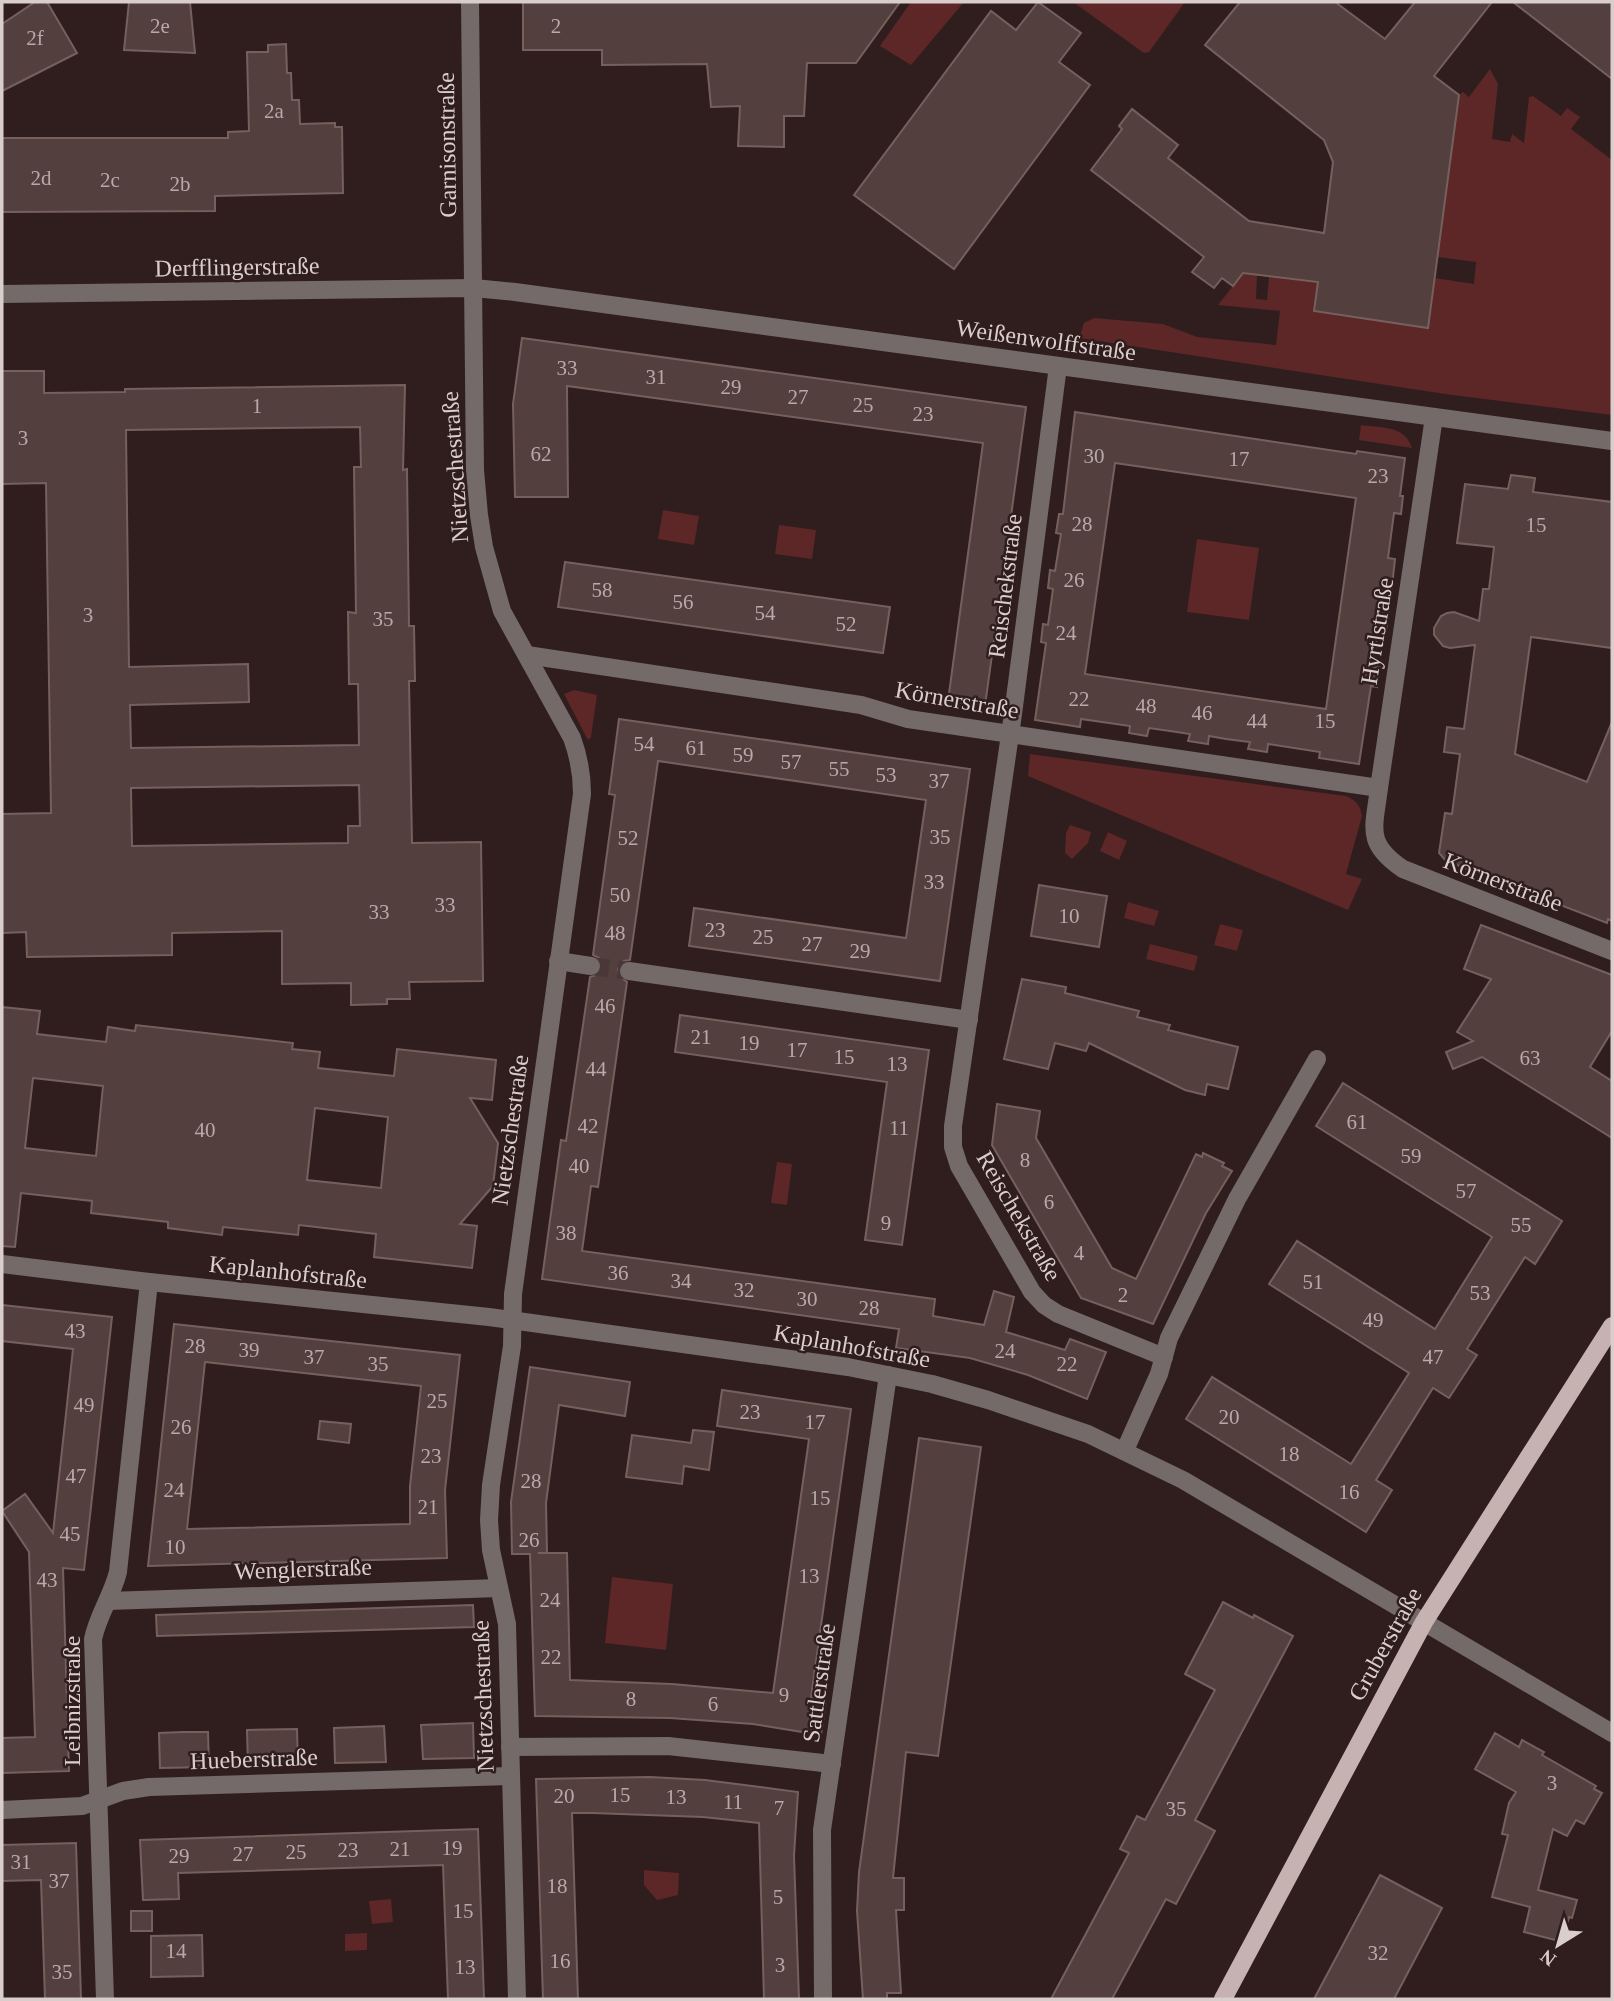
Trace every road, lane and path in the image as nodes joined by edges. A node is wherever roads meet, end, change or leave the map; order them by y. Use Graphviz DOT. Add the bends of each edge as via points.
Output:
graph roads {
  1 [pos="470,2"];
  2 [pos="474,288"];
  3 [pos="2,294"];
  4 [pos="1058,366"];
  5 [pos="1434,417"];
  6 [pos="1612,441"];
  7 [pos="527,655"];
  8 [pos="1010,735"];
  9 [pos="1378,788"];
  10 [pos="1380,851"];
  11 [pos="1612,951"];
  12 [pos="558,961"];
  13 [pos="591,966"];
  14 [pos="629,971"];
  15 [pos="969,1020"];
  16 [pos="1317,1059"];
  17 [pos="2,1264"];
  18 [pos="149,1282"];
  19 [pos="513,1321"];
  20 [pos="1612,1326"];
  21 [pos="1164,1357"];
  22 [pos="888,1375"];
  23 [pos="1125,1450"];
  24 [pos="499,1588"];
  25 [pos="108,1601"];
  26 [pos="1424,1622"];
  27 [pos="1612,1733"];
  28 [pos="510,1747"];
  29 [pos="832,1764"];
  30 [pos="511,1776"];
  31 [pos="97,1801"];
  32 [pos="2,1810"];
  33 [pos="105,1999"];
  34 [pos="517,1999"];
  35 [pos="823,1999"];
  36 [pos="1223,1999"];
  1 -- 2 [label="street, Garnisonstraße"];
  2 -- 3 [label="street, Derfflingerstraße"];
  2 -- 4 [label="street, Weißenwolffstraße"];
  2 -- 7 [label="street, Nietzschestraße" via="479,515 491,579 502,611"];
  4 -- 5 [label="street, Weißenwolffstraße"];
  4 -- 8 [label="street, Reischekstraße"];
  5 -- 6 [label="street, Weißenwolffstraße"];
  5 -- 9 [label="street, Hyrtlstraße"];
  7 -- 8 [label="street, Körnerstraße" via="861,705 908,719"];
  7 -- 12 [label="street, Nietzschestraße" via="572,738 582,774"];
  8 -- 9 [label="street, Körnerstraße"];
  8 -- 15 [label="street, Reischekstraße"];
  9 -- 10 [label="street, Hyrtlstraße" via="1374,823"];
  10 -- 11 [label="street, Körnerstraße" via="1403,869"];
  12 -- 13 [label="street"];
  12 -- 19 [label="street, Nietzschestraße"];
  14 -- 15 [label="street"];
  15 -- 21 [label="street, Reischekstraße" via="953,1147 959,1166 1020,1273 1051,1310"];
  16 -- 21 [label="street" via="1237,1199"];
  17 -- 18 [label="street, Kaplanhofstraße"];
  18 -- 19 [label="street, Kaplanhofstraße"];
  18 -- 25 [label="street, Leibnizstraße" via="118,1572"];
  19 -- 22 [label="street, Kaplanhofstraße"];
  19 -- 24 [label="street, Nietzschestraße" via="491,1485 491,1550"];
  20 -- 26 [label="main road, Gruberstraße"];
  21 -- 23 [label="street"];
  22 -- 23 [label="street, Kaplanhofstraße" via="976,1396"];
  22 -- 29 [label="street, Sattlerstraße"];
  23 -- 26 [label="street, Kaplanhofstraße"];
  24 -- 25 [label="street, Wenglerstraße"];
  24 -- 28 [label="street, Nietzschestraße" via="506,1624"];
  25 -- 31 [label="street, Leibnizstraße" via="92,1646"];
  26 -- 27 [label="street, Kaplanhofstraße"];
  26 -- 36 [label="main road, Gruberstraße"];
  28 -- 29 [label="street" via="668,1746"];
  28 -- 30 [label="street, Nietzschestraße"];
  29 -- 35 [label="street, Sattlerstraße" via="822,1843"];
  30 -- 31 [label="street, Hueberstraße" via="149,1787"];
  30 -- 34 [label="street, Nietzschestraße"];
  31 -- 32 [label="street, Hueberstraße" via="66,1808"];
  31 -- 33 [label="street, Leibnizstraße"];
}
